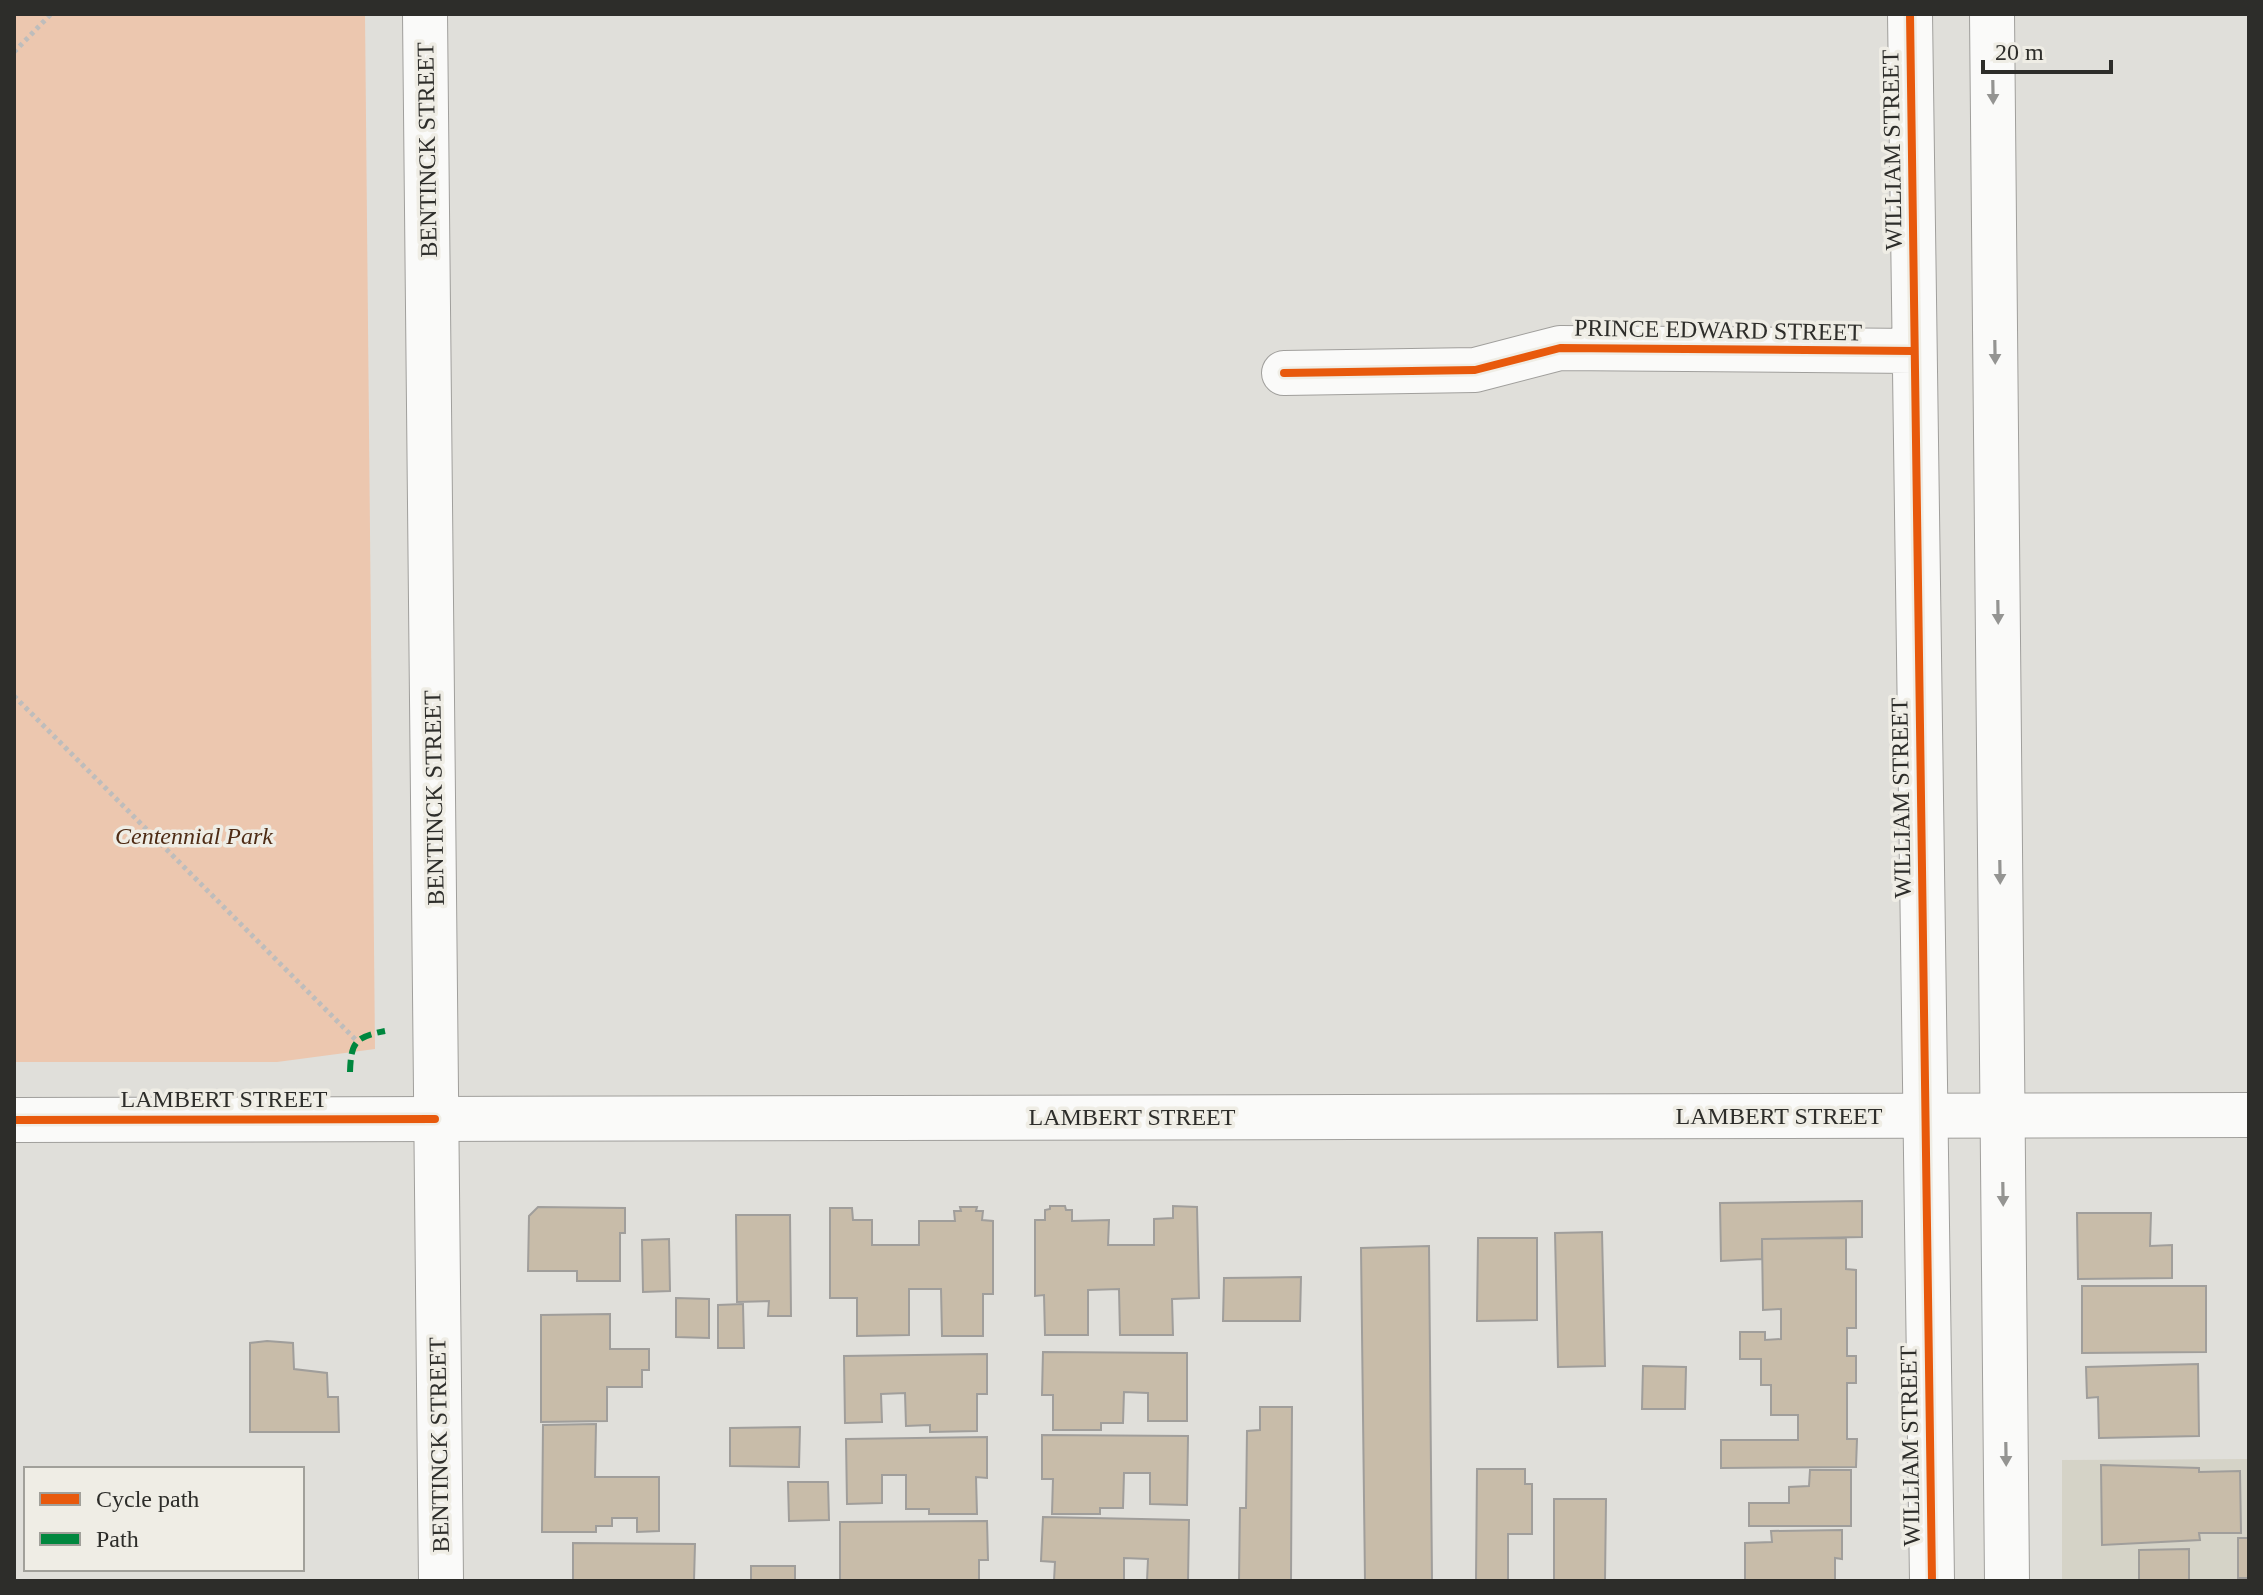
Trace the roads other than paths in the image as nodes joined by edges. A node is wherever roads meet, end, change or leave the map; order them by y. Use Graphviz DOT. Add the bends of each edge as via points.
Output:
graph roads {
  1 [pos="425,14"];
  2 [pos="1910,14"];
  3 [pos="1992,14"];
  4 [pos="1914,351"];
  5 [pos="1284,373"];
  6 [pos="2249,1115"];
  7 [pos="1925,1116"];
  8 [pos="2003,1116"];
  9 [pos="435,1119"];
  10 [pos="14,1120"];
  11 [pos="441,1581"];
  12 [pos="1932,1581"];
  13 [pos="2007,1581"];
  1 -- 9 [label="street, BENTINCK STREET"];
  2 -- 4 [label="street, WILLIAM STREET"];
  3 -- 8 [label="street, one-way"];
  4 -- 5 [label="street, PRINCE EDWARD STREET" via="1560,348 1475,370"];
  4 -- 7 [label="street, WILLIAM STREET"];
  6 -- 8 [label="street, LAMBERT STREET"];
  7 -- 8 [label="street, LAMBERT STREET"];
  7 -- 9 [label="street, LAMBERT STREET"];
  7 -- 12 [label="street, WILLIAM STREET"];
  8 -- 13 [label="street, one-way"];
  9 -- 10 [label="street, LAMBERT STREET"];
  9 -- 11 [label="street, BENTINCK STREET"];
}
